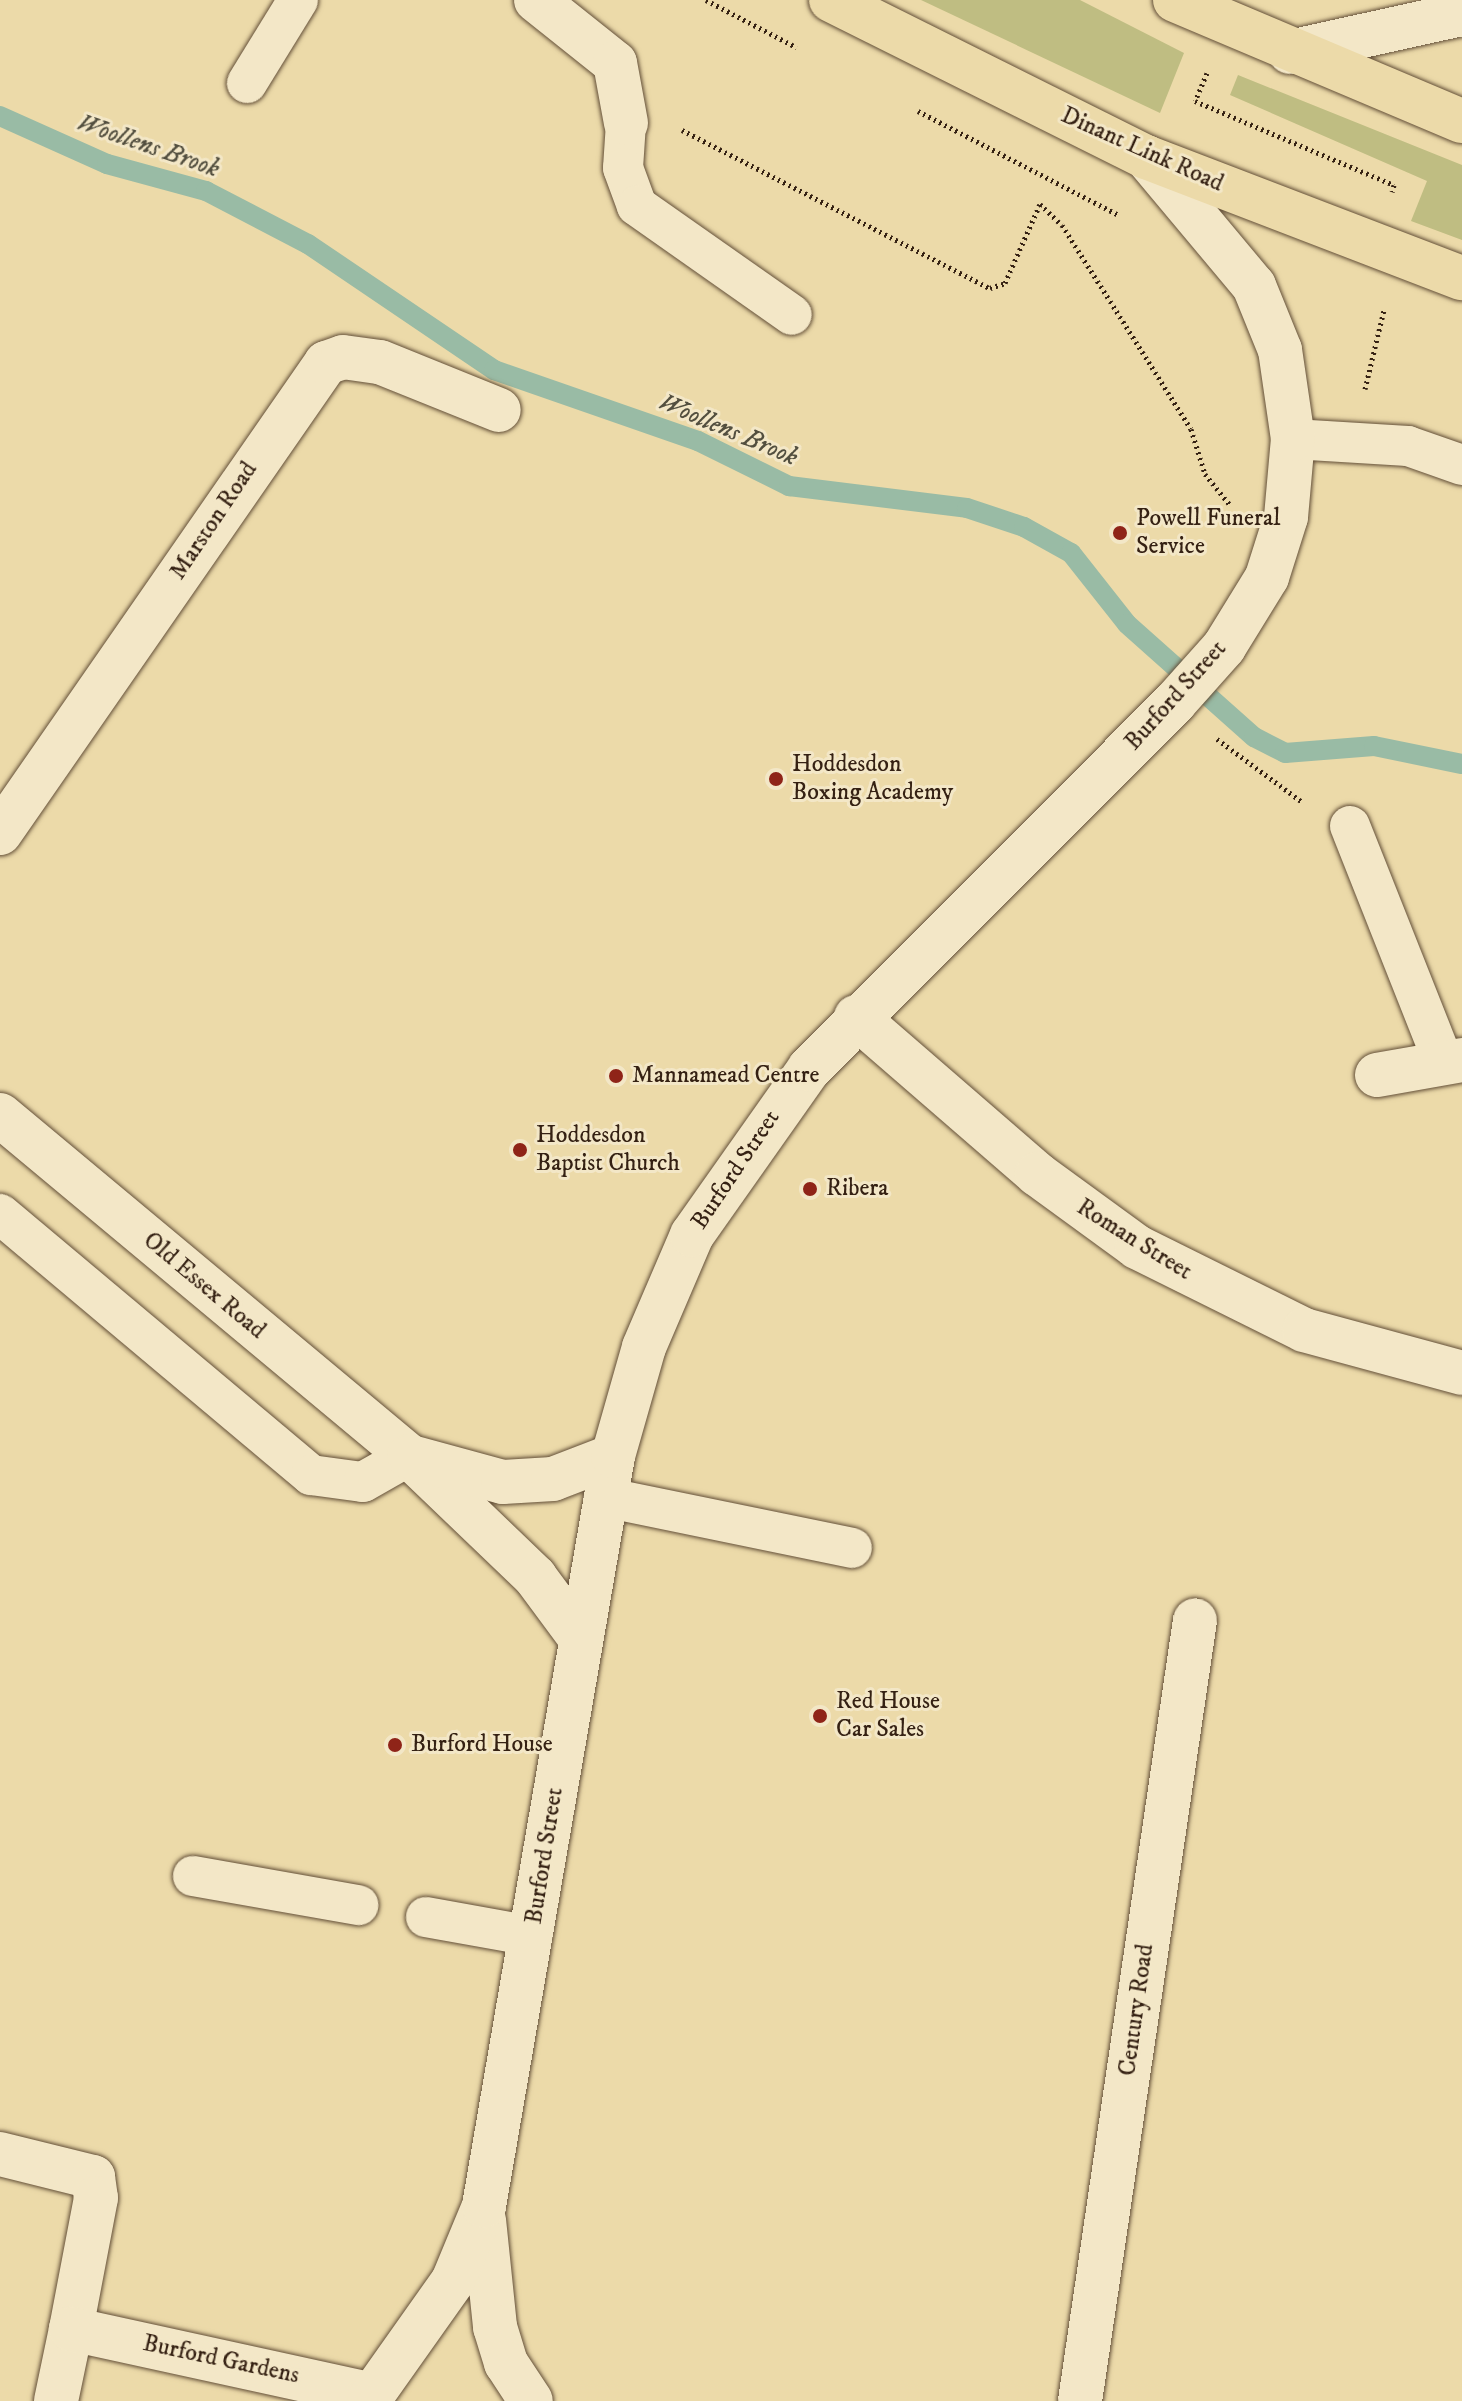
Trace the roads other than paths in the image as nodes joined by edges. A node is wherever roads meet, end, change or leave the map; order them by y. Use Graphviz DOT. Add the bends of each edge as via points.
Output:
graph roads {
  1 [pos="298,0"];
  2 [pos="536,0"];
  3 [pos="831,0"];
  4 [pos="1175,0"];
  5 [pos="1462,14"];
  6 [pos="1290,52"];
  7 [pos="247,83"];
  8 [pos="626,113"];
  9 [pos="1462,121"];
  10 [pos="1146,157"];
  11 [pos="1462,278"];
  12 [pos="792,315"];
  13 [pos="499,410"];
  14 [pos="1293,439"];
  15 [pos="1462,465"];
  16 [pos="1350,826"];
  17 [pos="0,833"];
  18 [pos="856,1017"];
  19 [pos="1453,1061"];
  20 [pos="1377,1075"];
  21 [pos="0,1115"];
  22 [pos="0,1214"];
  23 [pos="1462,1373"];
  24 [pos="409,1456"];
  25 [pos="608,1477"];
  26 [pos="852,1548"];
  27 [pos="1195,1620"];
  28 [pos="581,1639"];
  29 [pos="193,1876"];
  30 [pos="358,1905"];
  31 [pos="426,1917"];
  32 [pos="532,1936"];
  33 [pos="0,2154"];
  34 [pos="484,2206"];
  35 [pos="71,2329"];
  36 [pos="369,2397"];
  37 [pos="56,2401"];
  38 [pos="531,2401"];
  39 [pos="1080,2401"];
  1 -- 7 [label="lane"];
  2 -- 8 [label="street" via="615,63"];
  3 -- 10 [label="main road, Dinant Link Road"];
  4 -- 6 [label="main road"];
  5 -- 6 [label="street"];
  6 -- 9 [label="main road"];
  8 -- 12 [label="lane" via="623,168 637,206"];
  10 -- 11 [label="main road, Dinant Link Road"];
  10 -- 14 [label="street, Burford Street" via="1254,286 1280,350"];
  13 -- 17 [label="street, Marston Road" via="380,362 343,357 326,363"];
  14 -- 15 [label="lane" via="1408,446"];
  14 -- 18 [label="street, Burford Street" via="1286,517 1267,577 1245,617 1175,702"];
  16 -- 19 [label="lane"];
  18 -- 23 [label="street, Roman Street" via="1037,1174 1137,1247 1304,1330"];
  18 -- 25 [label="street, Burford Street" via="768,1120 692,1235 644,1347"];
  19 -- 20 [label="street"];
  21 -- 24 [label="street, Old Essex Road"];
  22 -- 24 [label="lane" via="311,1475 363,1482"];
  24 -- 25 [label="street, Old Essex Road" via="503,1482"];
  24 -- 28 [label="street, Old Essex Road" via="550,1593"];
  25 -- 26 [label="lane"];
  25 -- 28 [label="street, Burford Street"];
  27 -- 39 [label="street, Century Road"];
  28 -- 32 [label="street, Burford Street"];
  29 -- 30 [label="lane"];
  31 -- 32 [label="lane"];
  32 -- 34 [label="street, Burford Street"];
  33 -- 35 [label="street" via="93,2177 96,2198"];
  34 -- 36 [label="street, Burford Street" via="453,2281"];
  34 -- 38 [label="street, Burford Street" via="487,2284 506,2363"];
  35 -- 36 [label="street, Burford Gardens"];
  35 -- 37 [label="street"];
}
